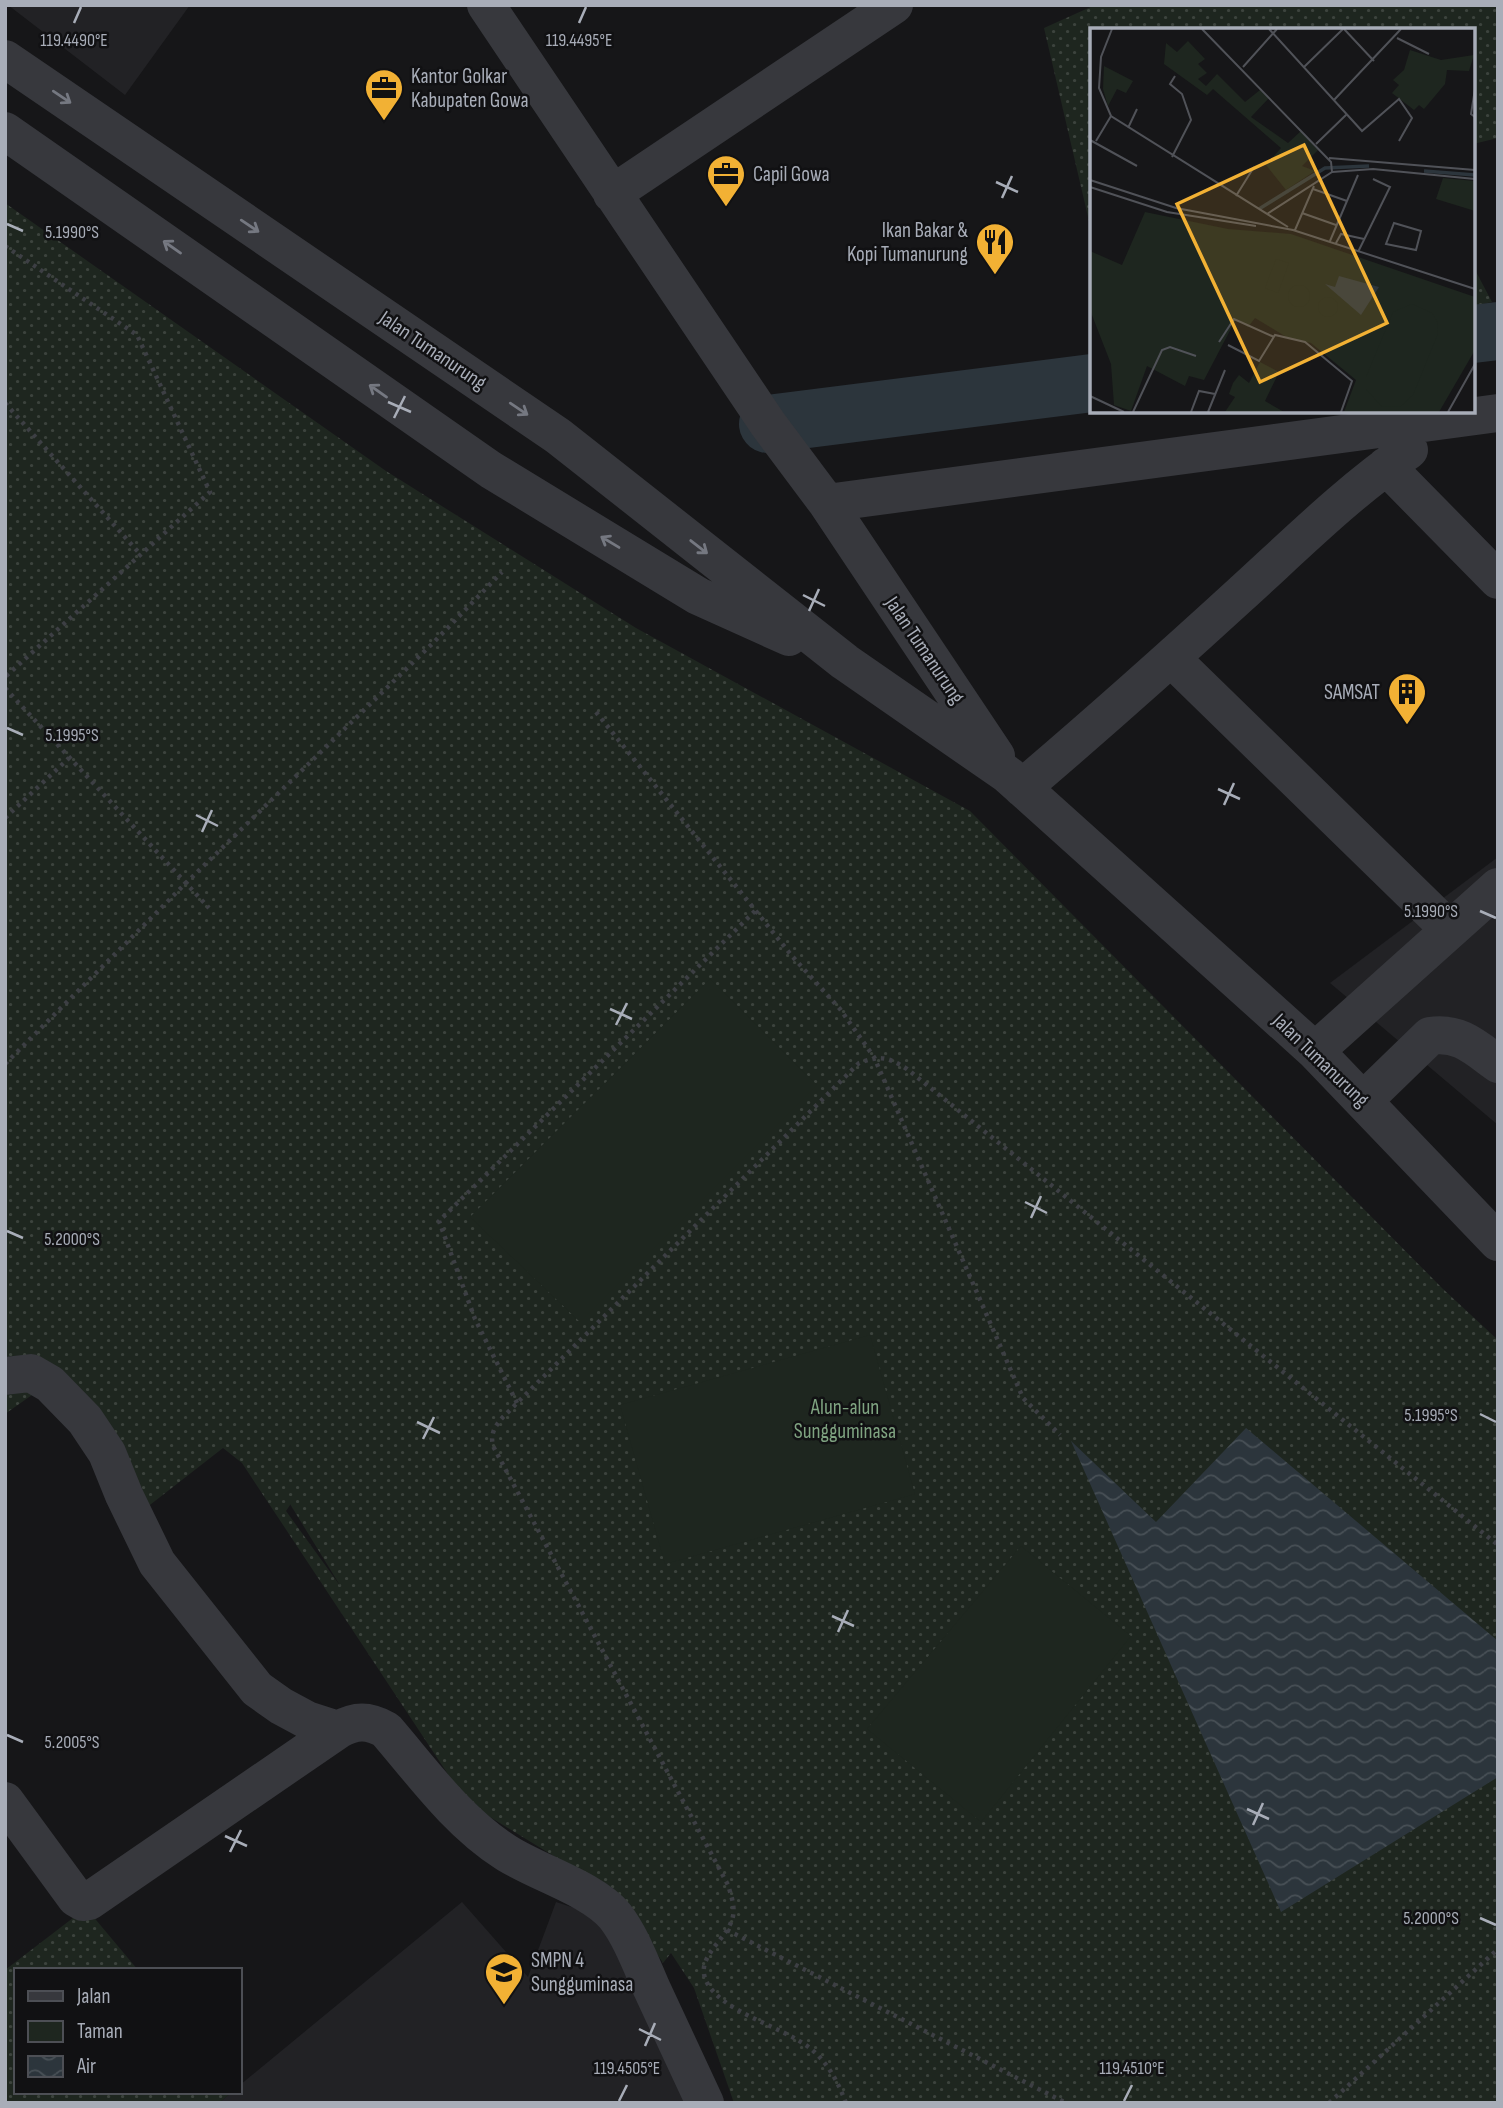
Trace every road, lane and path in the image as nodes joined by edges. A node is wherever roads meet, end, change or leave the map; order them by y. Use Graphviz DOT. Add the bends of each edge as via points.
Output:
graph roads {
  1 [pos="486,5"];
  2 [pos="894,5"];
  3 [pos="5,59"];
  4 [pos="5,131"];
  5 [pos="612,194"];
  6 [pos="5,246"];
  7 [pos="5,403"];
  8 [pos="1498,413"];
  9 [pos="827,503"];
  10 [pos="140,554"];
  11 [pos="502,572"];
  12 [pos="1498,580"];
  13 [pos="1171,658"];
  14 [pos="845,662"];
  15 [pos="5,677"];
  16 [pos="5,688"];
  17 [pos="596,712"];
  18 [pos="69,758"];
  19 [pos="1015,782"];
  20 [pos="5,818"];
  21 [pos="186,883"];
  22 [pos="1498,887"];
  23 [pos="209,908"];
  24 [pos="755,911"];
  25 [pos="1450,930"];
  26 [pos="1315,1051"];
  27 [pos="874,1057"];
  28 [pos="5,1064"];
  29 [pos="1498,1064"];
  30 [pos="1364,1100"];
  31 [pos="1498,1242"];
  32 [pos="5,1376"];
  33 [pos="517,1403"];
  34 [pos="1060,1435"];
  35 [pos="1498,1545"];
  36 [pos="338,1730"];
  37 [pos="5,1801"];
  38 [pos="727,1930"];
  39 [pos="1498,1949"];
  40 [pos="705,2103"];
  41 [pos="846,2103"];
  42 [pos="1066,2103"];
  43 [pos="1329,2103"];
  1 -- 5 [label="street, Jalan Tumanurung"];
  2 -- 5 [label="street"];
  3 -- 14 [label="street, Jalan Tumanurung, one-way" via="558,436"];
  14 -- 4 [label="street, Jalan Tumanurung, one-way" via="698,596 491,470"];
  5 -- 9 [label="street, Jalan Tumanurung"];
  6 -- 10 [label="path" via="137,335 210,492"];
  7 -- 10 [label="path"];
  8 -- 9 [label="street"];
  9 -- 19 [label="street, Jalan Tumanurung"];
  10 -- 15 [label="path"];
  11 -- 21 [label="path"];
  12 -- 13 [label="street" via="1398,458"];
  13 -- 19 [label="street"];
  13 -- 25 [label="street"];
  14 -- 19 [label="street, Jalan Tumanurung"];
  16 -- 18 [label="path"];
  17 -- 24 [label="path"];
  18 -- 20 [label="path"];
  18 -- 21 [label="path"];
  19 -- 26 [label="street, Jalan Tumanurung"];
  21 -- 23 [label="path"];
  21 -- 28 [label="path"];
  22 -- 25 [label="street"];
  24 -- 27 [label="path" via="840,1009"];
  24 -- 33 [label="path" via="439,1221 475,1319"];
  25 -- 26 [label="street"];
  26 -- 30 [label="street, Jalan Tumanurung"];
  27 -- 33 [label="path" via="859,1063"];
  27 -- 34 [label="path" via="1023,1398"];
  27 -- 35 [label="path" via="891,1059 907,1069"];
  29 -- 30 [label="street" via="1457,1036 1430,1036"];
  30 -- 31 [label="street, Jalan Tumanurung"];
  32 -- 36 [label="street" via="31,1373 50,1384 85,1420 107,1453 157,1563 257,1689 307,1720"];
  33 -- 38 [label="path" via="495,1425 493,1446 728,1885 733,1917"];
  36 -- 37 [label="street" via="89,1901 76,1898"];
  36 -- 40 [label="street" via="358,1721 386,1730 446,1801 491,1842 608,1909 638,1957"];
  38 -- 41 [label="path" via="704,1964 706,1982 730,2006 812,2049 829,2067"];
  38 -- 42 [label="path"];
  39 -- 43 [label="path"];
}
